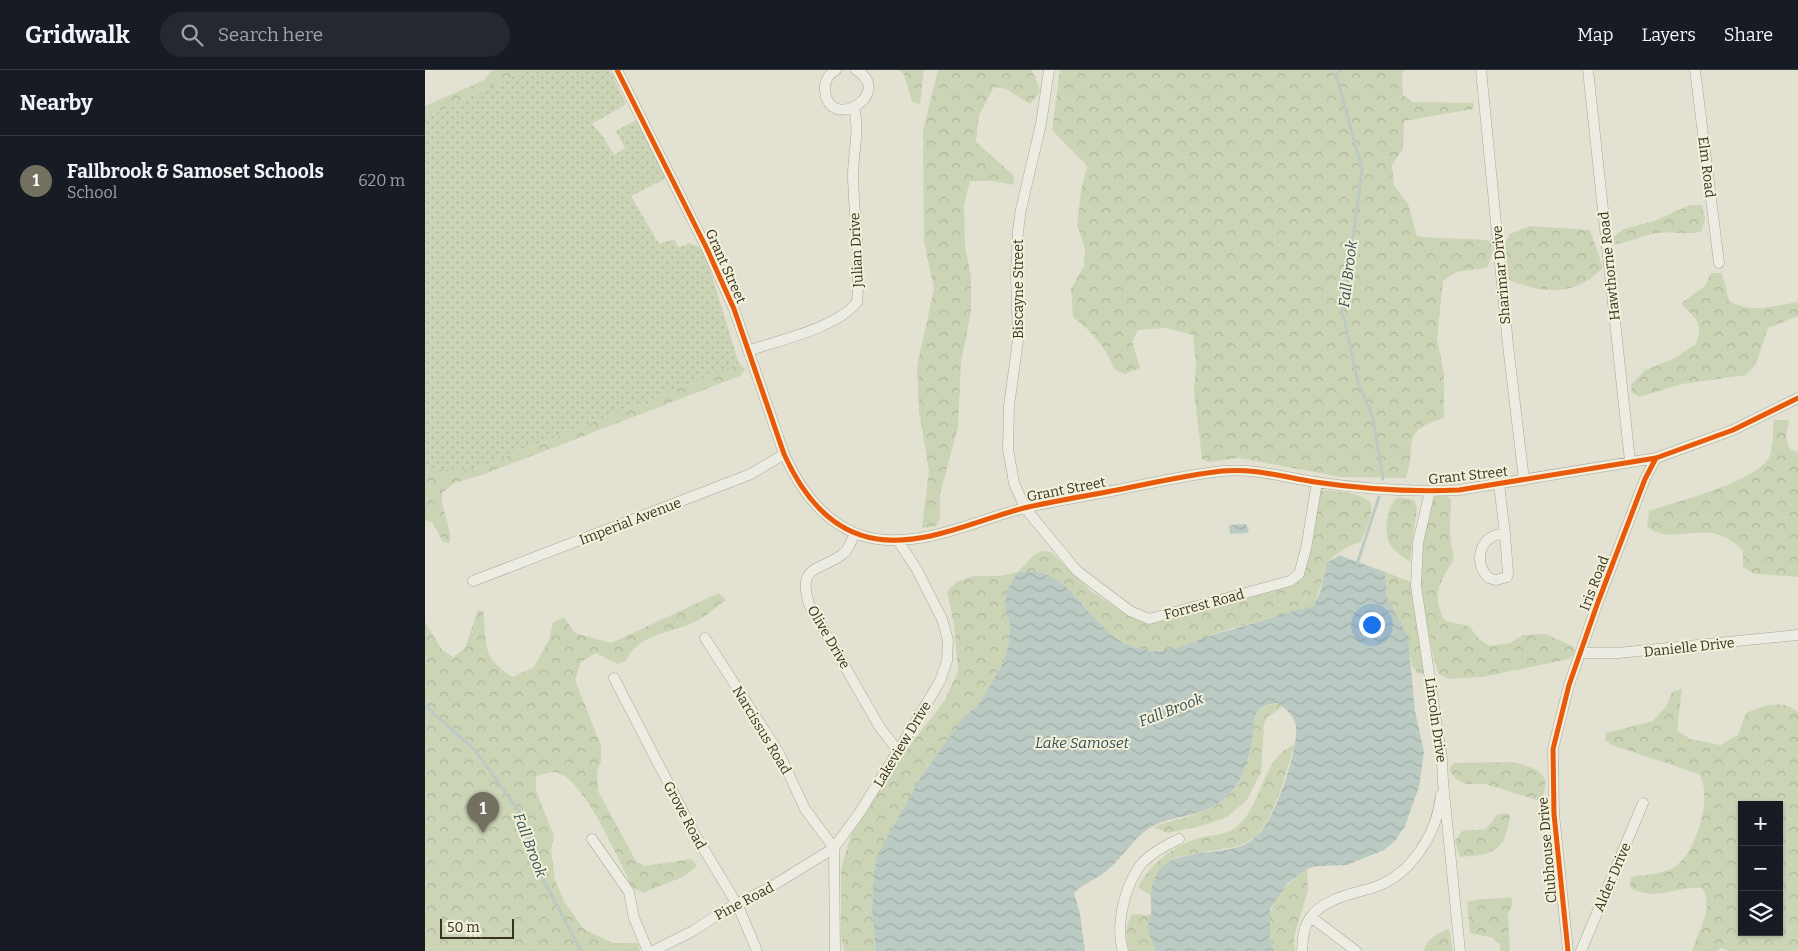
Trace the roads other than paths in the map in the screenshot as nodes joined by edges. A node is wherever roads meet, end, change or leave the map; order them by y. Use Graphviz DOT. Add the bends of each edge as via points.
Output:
graph roads {
  1 [pos="617,70"];
  2 [pos="836,70"];
  3 [pos="856,70"];
  4 [pos="1049,70"];
  5 [pos="1481,70"];
  6 [pos="1588,70"];
  7 [pos="1695,70"];
  8 [pos="854,107"];
  9 [pos="1719,264"];
  10 [pos="747,351"];
  11 [pos="1798,398"];
  12 [pos="784,454"];
  13 [pos="1656,458"];
  14 [pos="1630,461"];
  15 [pos="1524,480"];
  16 [pos="1317,482"];
  17 [pos="1499,484"];
  18 [pos="1430,492"];
  19 [pos="1025,508"];
  20 [pos="855,533"];
  21 [pos="1505,534"];
  22 [pos="898,541"];
  23 [pos="473,581"];
  24 [pos="1798,635"];
  25 [pos="705,638"];
  26 [pos="1580,653"];
  27 [pos="615,678"];
  28 [pos="1561,718"];
  29 [pos="898,751"];
  30 [pos="1443,782"];
  31 [pos="1643,803"];
  32 [pos="592,839"];
  33 [pos="1179,839"];
  34 [pos="834,848"];
  35 [pos="737,904"];
  36 [pos="1311,917"];
  37 [pos="648,951"];
  38 [pos="653,951"];
  39 [pos="757,951"];
  40 [pos="835,951"];
  41 [pos="1123,951"];
  42 [pos="1302,951"];
  43 [pos="1356,951"];
  44 [pos="1460,951"];
  45 [pos="1568,951"];
  46 [pos="1581,951"];
  1 -- 10 [label="street, Grant Street" via="707,249 734,309"];
  2 -- 8 [label="street" via="825,83 827,97 837,107"];
  3 -- 8 [label="street" via="864,77 867,90 862,102"];
  4 -- 19 [label="street, Biscayne Street" via="1018,231 1018,340 1007,427 1014,483"];
  5 -- 15 [label="street, Sharimar Drive" via="1511,382"];
  6 -- 14 [label="street, Hawthorne Road"];
  7 -- 9 [label="street, Elm Road"];
  8 -- 10 [label="street, Julian Drive" via="857,137 853,177 857,302 849,313 827,323"];
  10 -- 12 [label="street, Grant Street"];
  11 -- 13 [label="street, Grant Street" via="1733,430"];
  12 -- 20 [label="street, Grant Street" via="804,493 836,523"];
  12 -- 23 [label="street, Imperial Avenue" via="751,474"];
  13 -- 14 [label="street, Grant Street"];
  13 -- 26 [label="street, Iris Road" via="1645,479"];
  14 -- 15 [label="street, Grant Street"];
  15 -- 17 [label="street, Grant Street"];
  16 -- 18 [label="street, Grant Street"];
  16 -- 19 [label="street, Grant Street" via="1241,470"];
  16 -- 19 [label="street, Forrest Road" via="1299,574 1290,581 1149,619 1130,611 1077,571"];
  17 -- 18 [label="street, Grant Street"];
  17 -- 21 [label="street"];
  18 -- 30 [label="street, Lincoln Drive" via="1418,542 1416,586"];
  19 -- 22 [label="street, Grant Street" via="920,539"];
  20 -- 22 [label="street, Grant Street"];
  20 -- 29 [label="street, Olive Drive" via="845,553 812,569 806,579 806,593 809,604 879,726"];
  22 -- 29 [label="street, Lakeview Drive" via="929,593 948,640 947,661 940,682"];
  24 -- 26 [label="street, Danielle Drive" via="1618,653"];
  25 -- 34 [label="street, Narcissus Road" via="779,753 805,809"];
  26 -- 28 [label="street, Iris Road"];
  27 -- 35 [label="street, Grove Road" via="693,831"];
  28 -- 45 [label="street, Clubhouse Drive" via="1553,749 1553,793"];
  29 -- 34 [label="street, Lakeview Drive"];
  30 -- 36 [label="street" via="1433,824 1412,862 1395,876 1334,900"];
  30 -- 44 [label="street, Lincoln Drive"];
  31 -- 46 [label="street, Alder Drive"];
  32 -- 37 [label="street" via="629,892"];
  33 -- 41 [label="street" via="1159,849 1143,863 1132,882 1120,924"];
  34 -- 35 [label="street, Pine Road"];
  34 -- 40 [label="street"];
  35 -- 38 [label="street, Pine Road"];
  35 -- 39 [label="street, Grove Road"];
  36 -- 42 [label="street" via="1304,930"];
  36 -- 43 [label="street"];
}
